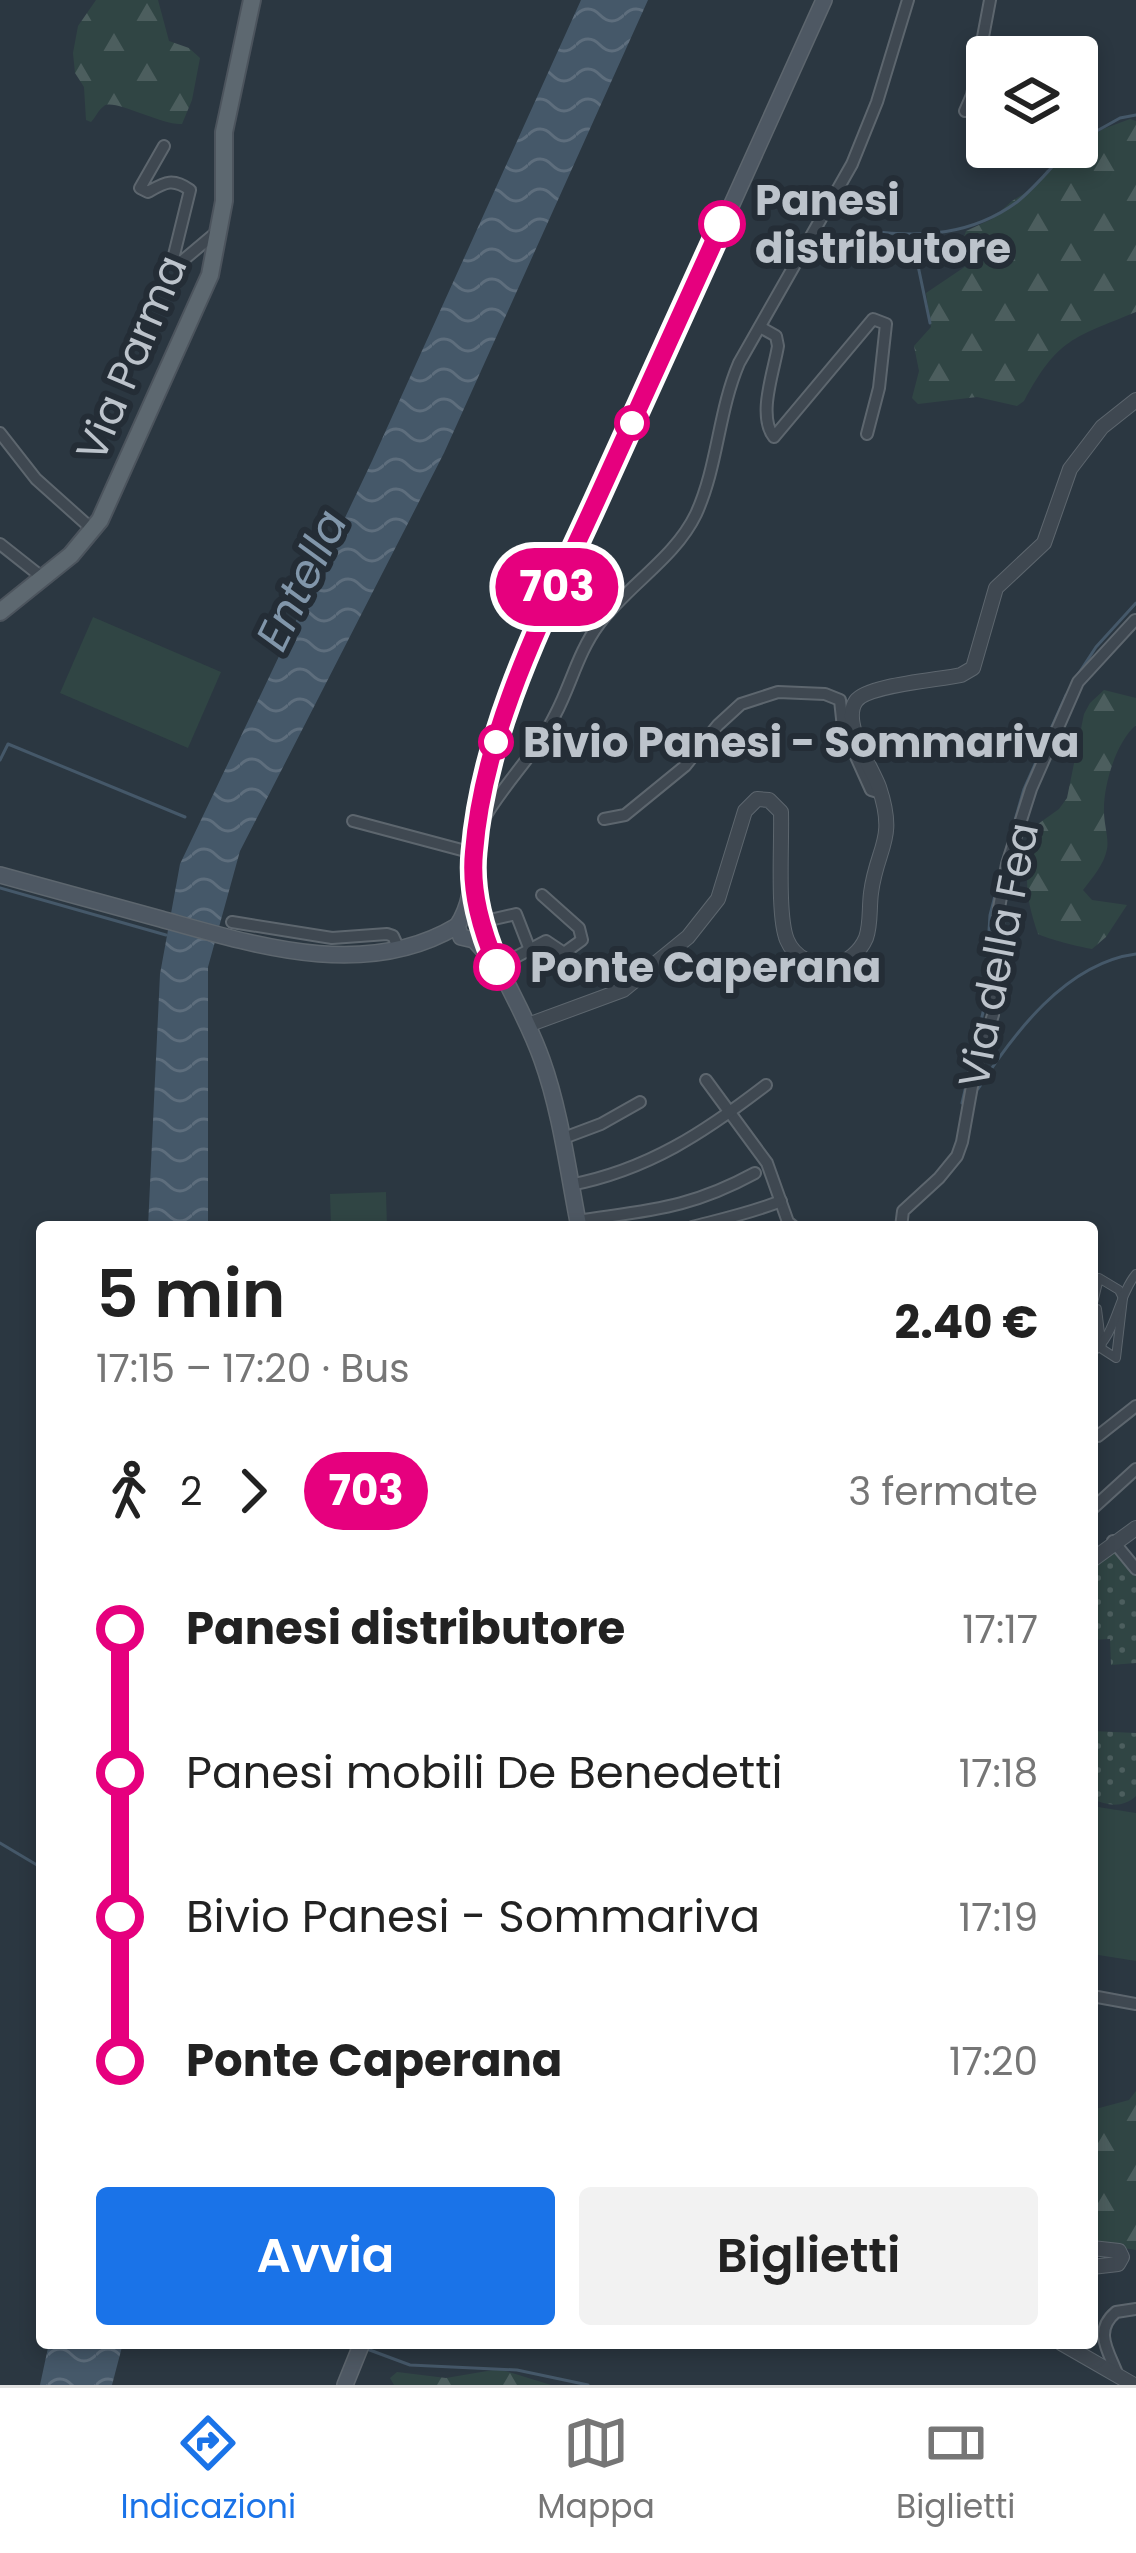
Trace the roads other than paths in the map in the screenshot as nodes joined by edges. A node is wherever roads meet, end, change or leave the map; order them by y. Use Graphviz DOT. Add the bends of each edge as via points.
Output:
graph roads {
  1 [pos="252,0"];
  2 [pos="824,0"];
  3 [pos="908,0"];
  4 [pos="990,0"];
  5 [pos="965,111"];
  6 [pos="164,146"];
  7 [pos="220,230"];
  8 [pos="760,326"];
  9 [pos="1136,400"];
  10 [pos="0,433"];
  11 [pos="867,434"];
  12 [pos="93,530"];
  13 [pos="0,544"];
  14 [pos="43,578"];
  15 [pos="548,605"];
  16 [pos="0,612"];
  17 [pos="1135,620"];
  18 [pos="596,629"];
  19 [pos="524,763"];
  20 [pos="488,777"];
  21 [pos="505,787"];
  22 [pos="881,793"];
  23 [pos="604,819"];
  24 [pos="353,821"];
  25 [pos="476,833"];
  26 [pos="473,862"];
  27 [pos="0,875"];
  28 [pos="542,895"];
  29 [pos="232,922"];
  30 [pos="469,929"];
  31 [pos="398,947"];
  32 [pos="530,950"];
  33 [pos="497,966"];
  34 [pos="527,1025"];
  35 [pos="706,1080"];
  36 [pos="766,1085"];
  37 [pos="640,1102"];
  38 [pos="730,1112"];
  39 [pos="561,1139"];
  40 [pos="755,1173"];
  41 [pos="571,1185"];
  42 [pos="717,1192"];
  43 [pos="781,1201"];
  44 [pos="729,1215"];
  45 [pos="577,1221"];
  46 [pos="597,1221"];
  47 [pos="710,1221"];
  48 [pos="791,1221"];
  49 [pos="902,1221"];
  50 [pos="1136,1274"];
  51 [pos="1098,1282"];
  52 [pos="1120,1298"];
  53 [pos="1098,1315"];
  54 [pos="1103,1345"];
  55 [pos="1098,1348"];
  56 [pos="1136,1406"];
  57 [pos="1098,1436"];
  58 [pos="1136,1469"];
  59 [pos="1098,1504"];
  60 [pos="1136,1528"];
  61 [pos="1113,1541"];
  62 [pos="1098,1555"];
  63 [pos="1136,1569"];
  64 [pos="1098,1997"];
  65 [pos="1136,2004"];
  66 [pos="1098,2249"];
  67 [pos="1098,2266"];
  68 [pos="1136,2309"];
  69 [pos="359,2349"];
  70 [pos="1071,2349"];
  71 [pos="1118,2376"];
  72 [pos="345,2385"];
  73 [pos="1134,2385"];
  1 -- 7 [label="main road, Via Parma" via="224,132"];
  2 -- 15 [label="main road"];
  3 -- 8 [label="street" via="852,164"];
  4 -- 5 [label="street"];
  6 -- 7 [label="street" via="140,188 170,181 190,190 173,259 181,262"];
  7 -- 12 [label="main road, Via Parma" via="211,275"];
  8 -- 11 [label="street" via="778,346 766,415 774,436 865,326 883,321"];
  8 -- 18 [label="street" via="725,394 696,514"];
  9 -- 22 [label="street" via="1070,469 1044,543 996,588 974,668 868,692 855,702 854,726"];
  10 -- 12 [label="street"];
  12 -- 14 [label="main road, Via Parma"];
  13 -- 14 [label="street"];
  14 -- 16 [label="main road, Via Parma"];
  15 -- 18 [label="street"];
  15 -- 20 [label="main road"];
  17 -- 49 [label="street, Via della Fea" via="1078,682 1031,789 1007,865 993,1015 962,1142"];
  18 -- 19 [label="street"];
  19 -- 20 [label="street"];
  19 -- 21 [label="street"];
  20 -- 21 [label="street"];
  20 -- 25 [label="main road"];
  21 -- 25 [label="street"];
  22 -- 23 [label="street" via="871,790 843,728 840,700 778,692 742,704 685,766 625,815"];
  22 -- 34 [label="street" via="887,843 865,940 846,961 805,960 787,939 781,812 757,799 745,812 718,899 688,937 623,990"];
  24 -- 26 [label="street"];
  25 -- 26 [label="main road"];
  26 -- 30 [label="main road"];
  27 -- 31 [label="main road" via="259,946 329,955"];
  28 -- 32 [label="street" via="582,940 568,953 546,941"];
  29 -- 31 [label="street" via="332,938 387,934"];
  30 -- 31 [label="main road"];
  30 -- 32 [label="street" via="516,914"];
  30 -- 33 [label="main road"];
  32 -- 33 [label="street"];
  33 -- 34 [label="main road"];
  34 -- 39 [label="main road"];
  35 -- 38 [label="street"];
  36 -- 38 [label="street"];
  37 -- 39 [label="street"];
  38 -- 41 [label="street" via="636,1168"];
  38 -- 43 [label="street"];
  39 -- 41 [label="main road"];
  40 -- 42 [label="street"];
  41 -- 45 [label="main road"];
  42 -- 44 [label="street" via="726,1196"];
  42 -- 46 [label="street"];
  43 -- 44 [label="street"];
  43 -- 48 [label="street"];
  44 -- 47 [label="street"];
  50 -- 52 [label="street"];
  51 -- 52 [label="street"];
  52 -- 54 [label="street"];
  52 -- 54 [label="street" via="1116,1358"];
  53 -- 54 [label="street"];
  54 -- 55 [label="street"];
  56 -- 57 [label="street"];
  58 -- 59 [label="street"];
  60 -- 61 [label="street"];
  61 -- 62 [label="street"];
  61 -- 63 [label="street"];
  64 -- 65 [label="street"];
  66 -- 67 [label="street" via="1123,2257"];
  68 -- 71 [label="street" via="1116,2312 1104,2329"];
  69 -- 72 [label="main road"];
  70 -- 71 [label="street"];
  71 -- 73 [label="street"];
}
